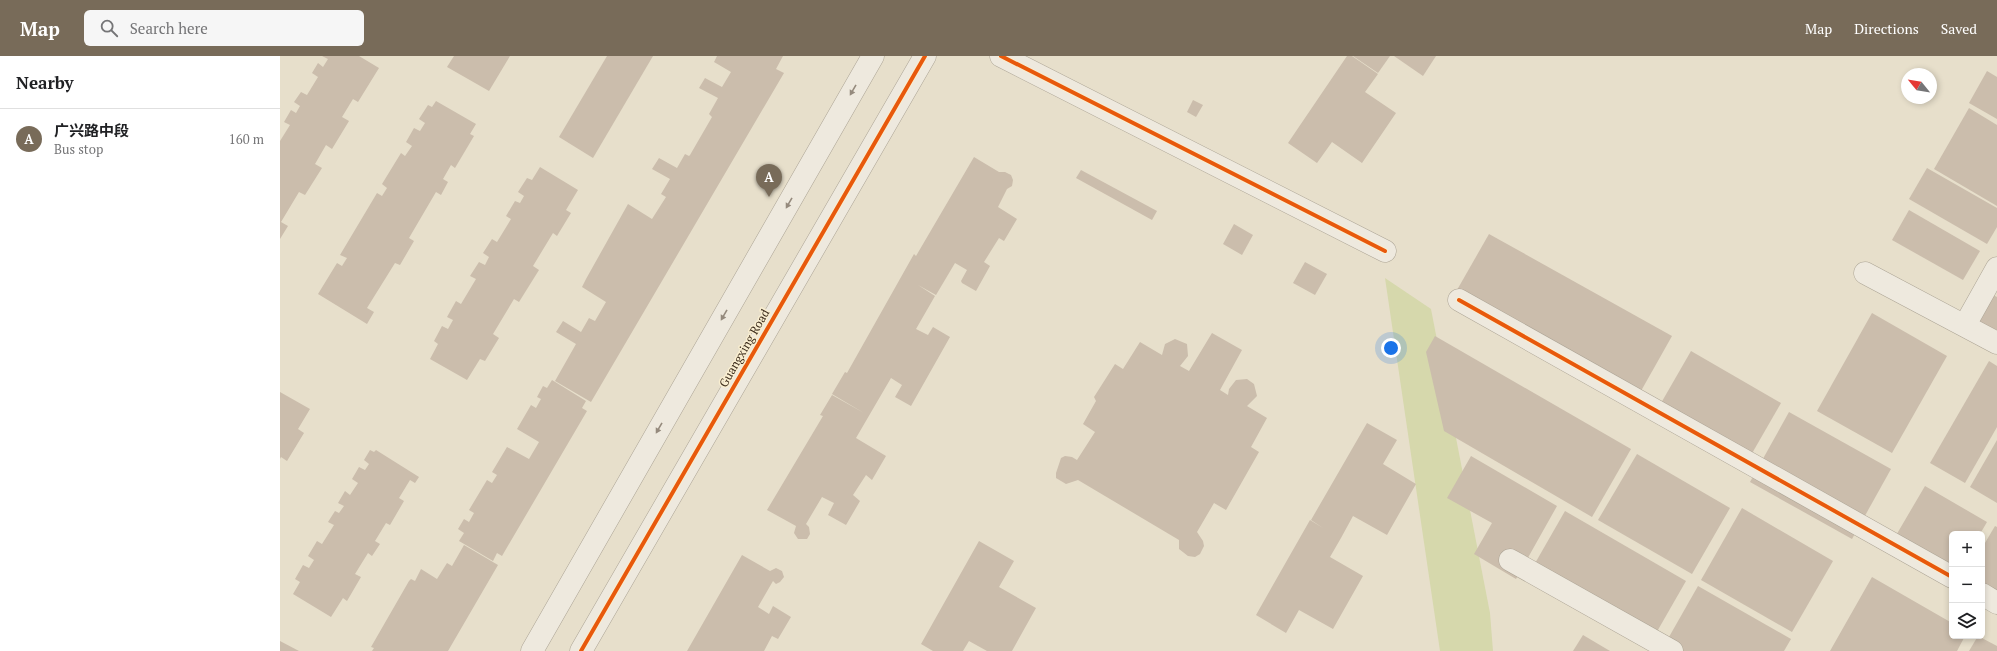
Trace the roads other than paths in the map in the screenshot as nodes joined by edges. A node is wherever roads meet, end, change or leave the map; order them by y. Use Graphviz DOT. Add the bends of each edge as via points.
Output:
graph roads {
  1 [pos="873,56"];
  2 [pos="925,56"];
  3 [pos="1001,56"];
  4 [pos="1384,251"];
  5 [pos="1997,268"];
  6 [pos="1865,273"];
  7 [pos="1459,300"];
  8 [pos="1965,325"];
  9 [pos="1997,343"];
  10 [pos="1510,560"];
  11 [pos="1949,575"];
  12 [pos="1985,596"];
  13 [pos="1997,603"];
  14 [pos="532,651"];
  15 [pos="581,651"];
  16 [pos="1672,651"];
  1 -- 14 [label="street, one-way"];
  2 -- 15 [label="street, Guangxing Road"];
  3 -- 4 [label="street"];
  5 -- 8 [label="street"];
  6 -- 8 [label="street"];
  7 -- 11 [label="street"];
  8 -- 9 [label="street"];
  10 -- 16 [label="street"];
  12 -- 13 [label="street"];
}
